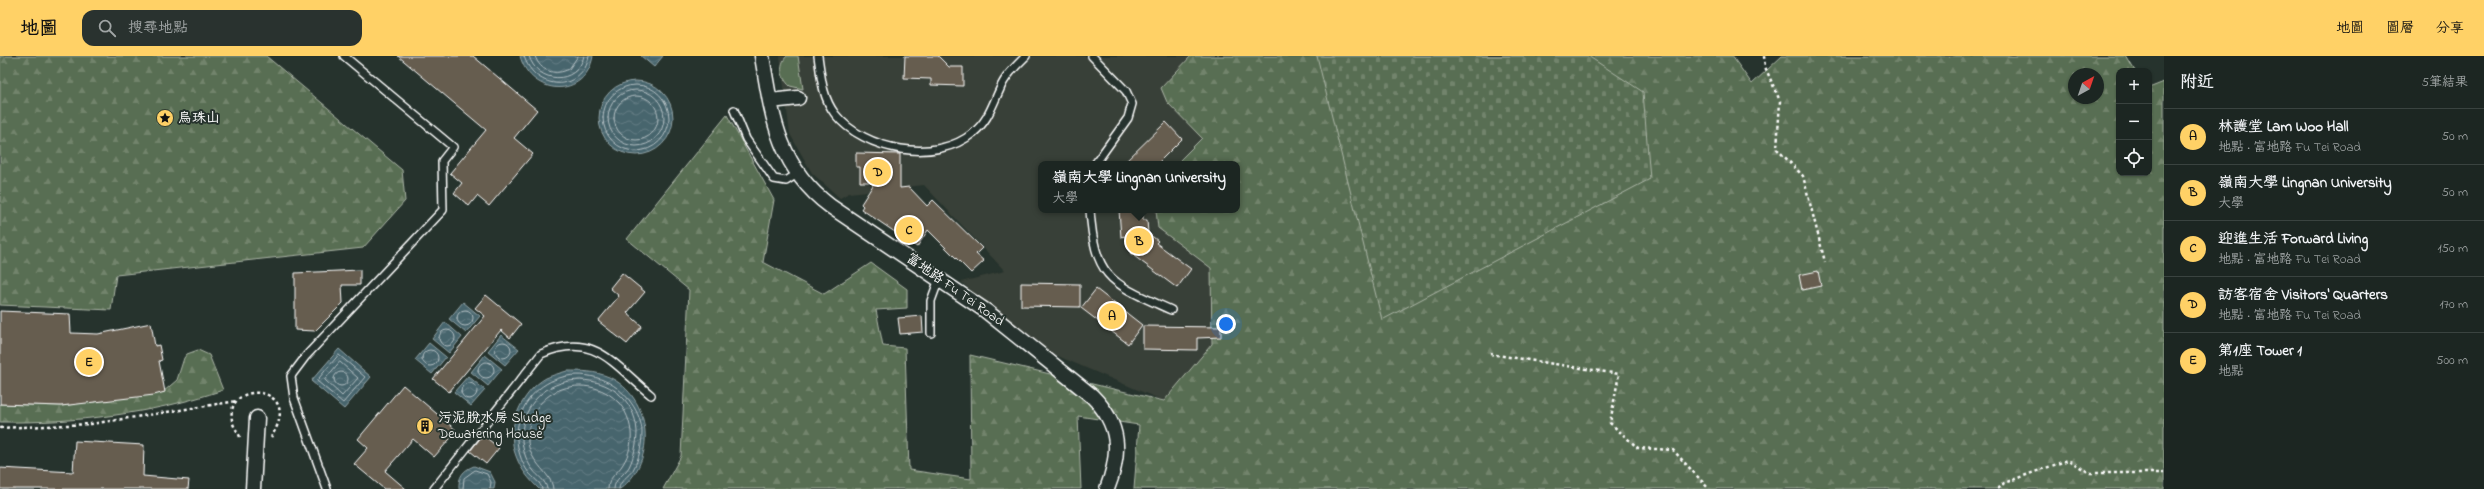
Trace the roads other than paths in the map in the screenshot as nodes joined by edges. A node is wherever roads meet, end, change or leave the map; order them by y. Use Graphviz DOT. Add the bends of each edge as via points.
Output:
graph roads {
  1 [pos="344,56"];
  2 [pos="762,56"];
  3 [pos="818,56"];
  4 [pos="1026,56"];
  5 [pos="1092,56"];
  6 [pos="798,98"];
  7 [pos="770,101"];
  8 [pos="734,110"];
  9 [pos="1097,161"];
  10 [pos="797,174"];
  11 [pos="1090,213"];
  12 [pos="939,279"];
  13 [pos="1171,310"];
  14 [pos="931,333"];
  15 [pos="650,395"];
  16 [pos="256,418"];
  17 [pos="253,489"];
  18 [pos="327,489"];
  19 [pos="434,489"];
  20 [pos="1107,489"];
  1 -- 18 [label="lane" via="453,147 442,161 443,210 306,356 291,376 294,398"];
  2 -- 7 [label="street, 富地路 Fu Tei Road"];
  3 -- 4 [label="lane" via="824,92 835,113 851,130 883,145 922,150 944,148 973,134 988,118 1009,74"];
  5 -- 9 [label="lane" via="1126,91 1132,104 1128,118"];
  6 -- 7 [label="street"];
  7 -- 10 [label="street, 富地路 Fu Tei Road" via="780,141"];
  8 -- 10 [label="lane" via="746,139 774,179 786,180"];
  10 -- 12 [label="street, 富地路 Fu Tei Road" via="830,206"];
  11 -- 13 [label="lane" via="1095,250 1105,270 1120,286"];
  12 -- 14 [label="lane" via="931,301"];
  12 -- 20 [label="street, 富地路 Fu Tei Road" via="1008,327 1092,396 1104,409 1114,430 1117,445 1116,466"];
  15 -- 19 [label="lane" via="594,349 559,346 541,354"];
  16 -- 17 [label="street"];
}
